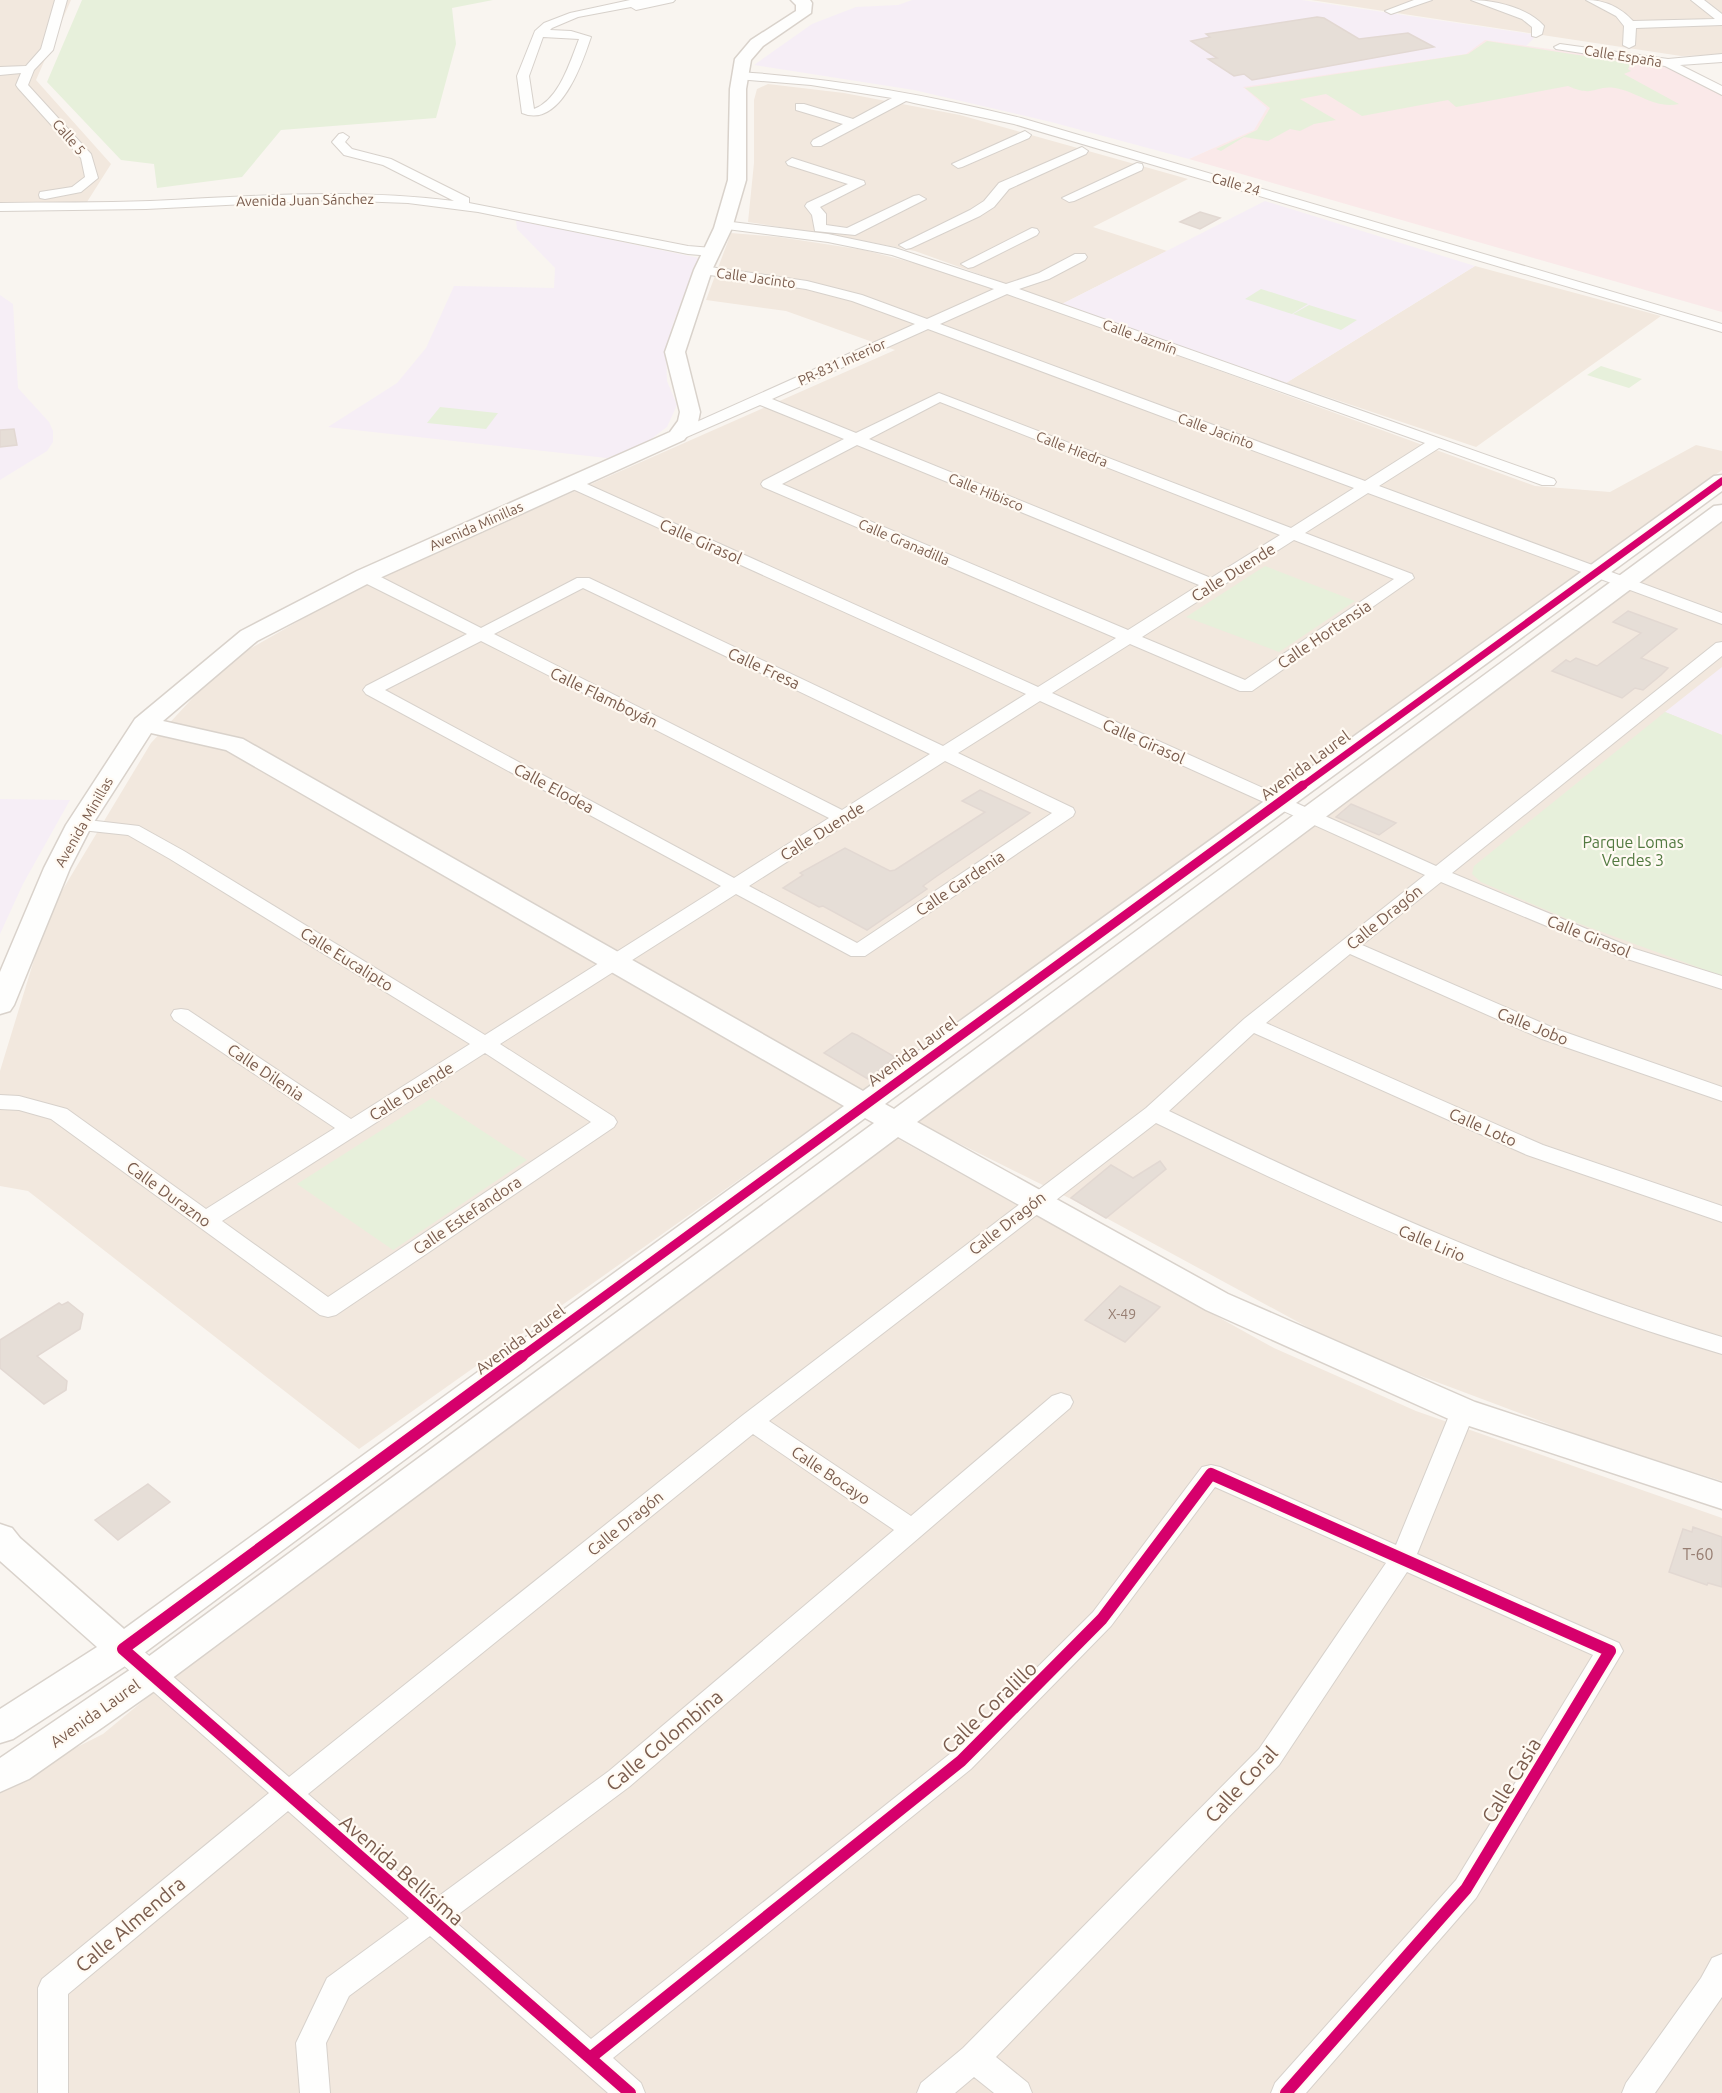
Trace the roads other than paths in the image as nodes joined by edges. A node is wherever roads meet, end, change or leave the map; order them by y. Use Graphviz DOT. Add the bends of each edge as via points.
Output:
graph roads {
  1 [pos="61,0"];
  2 [pos="648,0"];
  3 [pos="669,0"];
  4 [pos="787,0"];
  5 [pos="1426,0"];
  6 [pos="1477,0"];
  7 [pos="1592,0"];
  8 [pos="1697,0"];
  9 [pos="801,2"];
  10 [pos="1391,11"];
  11 [pos="1722,20"];
  12 [pos="553,22"];
  13 [pos="1630,25"];
  14 [pos="539,33"];
  15 [pos="1536,34"];
  16 [pos="1629,45"];
  17 [pos="1560,47"];
  18 [pos="1722,58"];
  19 [pos="1668,63"];
  20 [pos="29,69"];
  21 [pos="0,71"];
  22 [pos="741,76"];
  23 [pos="1722,91"];
  24 [pos="906,96"];
  25 [pos="893,105"];
  26 [pos="800,106"];
  27 [pos="855,124"];
  28 [pos="1025,135"];
  29 [pos="343,137"];
  30 [pos="817,143"];
  31 [pos="1082,151"];
  32 [pos="792,162"];
  33 [pos="958,164"];
  34 [pos="1137,167"];
  35 [pos="1183,181"];
  36 [pos="1069,198"];
  37 [pos="919,199"];
  38 [pos="0,202"];
  39 [pos="0,207"];
  40 [pos="478,208"];
  41 [pos="724,225"];
  42 [pos="850,232"];
  43 [pos="1032,232"];
  44 [pos="906,245"];
  45 [pos="712,252"];
  46 [pos="1080,257"];
  47 [pos="968,264"];
  48 [pos="704,270"];
  49 [pos="1022,283"];
  50 [pos="1006,289"];
  51 [pos="927,324"];
  52 [pos="1722,328"];
  53 [pos="759,399"];
  54 [pos="678,436"];
  55 [pos="857,440"];
  56 [pos="1437,442"];
  57 [pos="1722,481"];
  58 [pos="1548,482"];
  59 [pos="572,483"];
  60 [pos="1366,487"];
  61 [pos="1722,511"];
  62 [pos="1292,534"];
  63 [pos="1597,572"];
  64 [pos="365,576"];
  65 [pos="1626,583"];
  66 [pos="1213,585"];
  67 [pos="1722,619"];
  68 [pos="478,634"];
  69 [pos="1128,638"];
  70 [pos="1722,646"];
  71 [pos="1039,694"];
  72 [pos="144,724"];
  73 [pos="945,754"];
  74 [pos="1279,803"];
  75 [pos="1310,816"];
  76 [pos="844,818"];
  77 [pos="79,825"];
  78 [pos="1438,874"];
  79 [pos="736,886"];
  80 [pos="1348,946"];
  81 [pos="615,962"];
  82 [pos="1722,983"];
  83 [pos="0,1005"];
  84 [pos="181,1015"];
  85 [pos="1251,1024"];
  86 [pos="485,1044"];
  87 [pos="1722,1094"];
  88 [pos="0,1102"];
  89 [pos="864,1105"];
  90 [pos="1154,1113"];
  91 [pos="606,1122"];
  92 [pos="896,1122"];
  93 [pos="351,1129"];
  94 [pos="1034,1202"];
  95 [pos="1722,1214"];
  96 [pos="206,1220"];
  97 [pos="328,1309"];
  98 [pos="1722,1346"];
  99 [pos="1060,1402"];
  100 [pos="1463,1411"];
  101 [pos="752,1421"];
  102 [pos="1722,1496"];
  103 [pos="910,1528"];
  104 [pos="0,1538"];
  105 [pos="1403,1558"];
  106 [pos="123,1649"];
  107 [pos="150,1675"];
  108 [pos="0,1728"];
  109 [pos="0,1776"];
  110 [pos="288,1794"];
  111 [pos="430,1918"];
  112 [pos="1722,1967"];
  113 [pos="590,2058"];
  114 [pos="974,2058"];
  115 [pos="53,2093"];
  116 [pos="315,2093"];
  117 [pos="630,2093"];
  118 [pos="932,2093"];
  119 [pos="1017,2093"];
  120 [pos="1286,2093"];
  121 [pos="1637,2093"];
  1 -- 20 [label="street" via="47,50"];
  2 -- 12 [label="street"];
  3 -- 12 [label="street"];
  4 -- 9 [label="street"];
  5 -- 10 [label="street"];
  6 -- 15 [label="street" via="1526,17 1538,26"];
  7 -- 13 [label="street" via="1620,14"];
  8 -- 11 [label="street"];
  9 -- 22 [label="street" via="803,13 758,43 743,59"];
  11 -- 13 [label="street"];
  12 -- 14 [label="street"];
  13 -- 16 [label="street"];
  14 -- 14 [label="street" via="585,37 571,77 548,104 525,104 523,76"];
  17 -- 19 [label="street, Calle España"];
  18 -- 19 [label="street, Calle España"];
  19 -- 23 [label="street"];
  20 -- 21 [label="street"];
  20 -- 38 [label="street, Calle 5" via="22,85 87,157 92,178 74,191"];
  22 -- 24 [label="street, Calle 24" via="792,78"];
  22 -- 41 [label="street" via="737,180"];
  24 -- 25 [label="street"];
  24 -- 52 [label="street, Calle 24" via="1017,121"];
  25 -- 27 [label="street"];
  25 -- 28 [label="street"];
  26 -- 27 [label="street"];
  27 -- 30 [label="street"];
  28 -- 31 [label="street"];
  28 -- 33 [label="street"];
  29 -- 40 [label="street" via="338,142 348,152 387,162"];
  31 -- 34 [label="street"];
  31 -- 44 [label="street" via="1004,186 975,213"];
  32 -- 42 [label="street" via="859,184 812,206 819,214 820,228"];
  34 -- 35 [label="street"];
  34 -- 36 [label="street"];
  37 -- 42 [label="street"];
  39 -- 40 [label="street, Avenida Juan Sánchez" via="146,206 330,196 408,199"];
  40 -- 45 [label="street, Avenida Juan Sánchez"];
  41 -- 45 [label="street"];
  41 -- 50 [label="street, Calle Jazmín" via="828,238 895,252"];
  42 -- 44 [label="street"];
  43 -- 47 [label="street"];
  44 -- 47 [label="street"];
  45 -- 48 [label="street"];
  46 -- 49 [label="street, PR-831 Interior"];
  47 -- 49 [label="street"];
  48 -- 51 [label="street, Calle Jacinto" via="807,285 857,298"];
  48 -- 54 [label="street" via="675,352 690,412"];
  49 -- 50 [label="street, PR-831 Interior"];
  50 -- 51 [label="street, PR-831 Interior"];
  50 -- 56 [label="street, Calle Jazmín"];
  51 -- 53 [label="street, PR-831 Interior"];
  51 -- 60 [label="street, Calle Jacinto"];
  53 -- 54 [label="street, PR-831 Interior"];
  53 -- 55 [label="street, Calle Hibisco"];
  54 -- 59 [label="street, Avenida Minillas"];
  55 -- 62 [label="street, Calle Hiedra" via="939,397"];
  55 -- 66 [label="street, Calle Hibisco"];
  55 -- 69 [label="street, Calle Granadilla" via="770,484"];
  56 -- 58 [label="street, Calle Jazmín"];
  56 -- 60 [label="street, Calle Duende"];
  57 -- 63 [label="street, Avenida Laurel"];
  59 -- 64 [label="street, Avenida Minillas"];
  59 -- 71 [label="street, Calle Girasol"];
  60 -- 62 [label="street, Calle Duende"];
  60 -- 63 [label="street, Calle Jacinto"];
  61 -- 65 [label="street, Avenida Laurel"];
  62 -- 66 [label="street, Calle Duende"];
  62 -- 69 [label="street, Calle Hortensia" via="1406,578 1246,687"];
  63 -- 65 [label="street, Calle Jacinto"];
  63 -- 74 [label="street, Avenida Laurel"];
  64 -- 68 [label="street, Calle Flamboyán"];
  64 -- 72 [label="street, Avenida Minillas" via="249,636"];
  65 -- 67 [label="street, Calle Jacinto"];
  65 -- 75 [label="street, Avenida Laurel"];
  66 -- 69 [label="street, Calle Duende"];
  68 -- 73 [label="street, Calle Fresa" via="583,582"];
  68 -- 76 [label="street, Calle Flamboyán"];
  68 -- 79 [label="street, Calle Elodea" via="372,690"];
  69 -- 71 [label="street, Calle Duende"];
  70 -- 78 [label="street, Calle Dragón"];
  71 -- 73 [label="street, Calle Duende"];
  71 -- 74 [label="street, Calle Girasol"];
  72 -- 77 [label="street, Avenida Minillas"];
  72 -- 81 [label="street" via="234,744"];
  73 -- 76 [label="street, Calle Duende"];
  73 -- 79 [label="street, Calle Gardenia" via="1066,812 858,952"];
  74 -- 75 [label="street, Calle Girasol"];
  74 -- 89 [label="street, Avenida Laurel"];
  75 -- 78 [label="street, Calle Girasol"];
  75 -- 92 [label="street, Avenida Laurel"];
  76 -- 79 [label="street, Calle Duende"];
  77 -- 83 [label="street, Avenida Minillas"];
  77 -- 86 [label="street, Calle Eucalipto" via="132,830"];
  78 -- 80 [label="street, Calle Dragón"];
  78 -- 82 [label="street, Calle Girasol" via="1628,953"];
  79 -- 81 [label="street, Calle Duende"];
  80 -- 85 [label="street, Calle Dragón"];
  80 -- 87 [label="street, Calle Jobo" via="1549,1034"];
  81 -- 86 [label="street, Calle Duende"];
  81 -- 89 [label="street"];
  84 -- 93 [label="street, Calle Dilenia"];
  85 -- 90 [label="street, Calle Dragón"];
  85 -- 95 [label="street, Calle Loto" via="1535,1150"];
  86 -- 91 [label="street, Calle Eucalipto"];
  86 -- 93 [label="street, Calle Duende"];
  88 -- 96 [label="street, Calle Durazno" via="19,1102 59,1114"];
  89 -- 92 [label="street"];
  89 -- 106 [label="street, Avenida Laurel"];
  90 -- 94 [label="street, Calle Dragón"];
  90 -- 98 [label="street, Calle Lirio" via="1314,1192 1488,1267"];
  91 -- 97 [label="street, Calle Estefandora"];
  92 -- 94 [label="street"];
  92 -- 107 [label="street, Avenida Laurel"];
  93 -- 96 [label="street, Calle Duende"];
  94 -- 100 [label="street" via="1217,1302"];
  94 -- 101 [label="street, Calle Dragón"];
  96 -- 97 [label="street, Calle Durazno"];
  99 -- 103 [label="street, Calle Colombina"];
  100 -- 102 [label="street"];
  100 -- 105 [label="street, Calle Coral"];
  101 -- 103 [label="street, Calle Bocayo"];
  101 -- 110 [label="street, Calle Dragón"];
  103 -- 111 [label="street, Calle Colombina" via="619,1779"];
  104 -- 106 [label="street"];
  105 -- 113 [label="street, Calle Coralillo" via="1211,1474 1102,1619 961,1761"];
  105 -- 114 [label="street, Calle Coral" via="1269,1757"];
  105 -- 120 [label="street, Calle Casia" via="1610,1651 1466,1889"];
  106 -- 107 [label="street, Avenida Bellísima"];
  106 -- 108 [label="street, Avenida Laurel"];
  107 -- 109 [label="street, Avenida Laurel"];
  107 -- 110 [label="street, Avenida Bellísima"];
  110 -- 111 [label="street, Avenida Bellísima"];
  110 -- 115 [label="street, Calle Almendra" via="53,1988"];
  111 -- 113 [label="street, Avenida Bellísima"];
  111 -- 116 [label="street, Calle Colombina" via="338,1987 311,2043"];
  112 -- 121 [label="street"];
  113 -- 117 [label="street, Avenida Bellísima"];
  114 -- 118 [label="street, Calle Coral"];
  114 -- 119 [label="street"];
}
